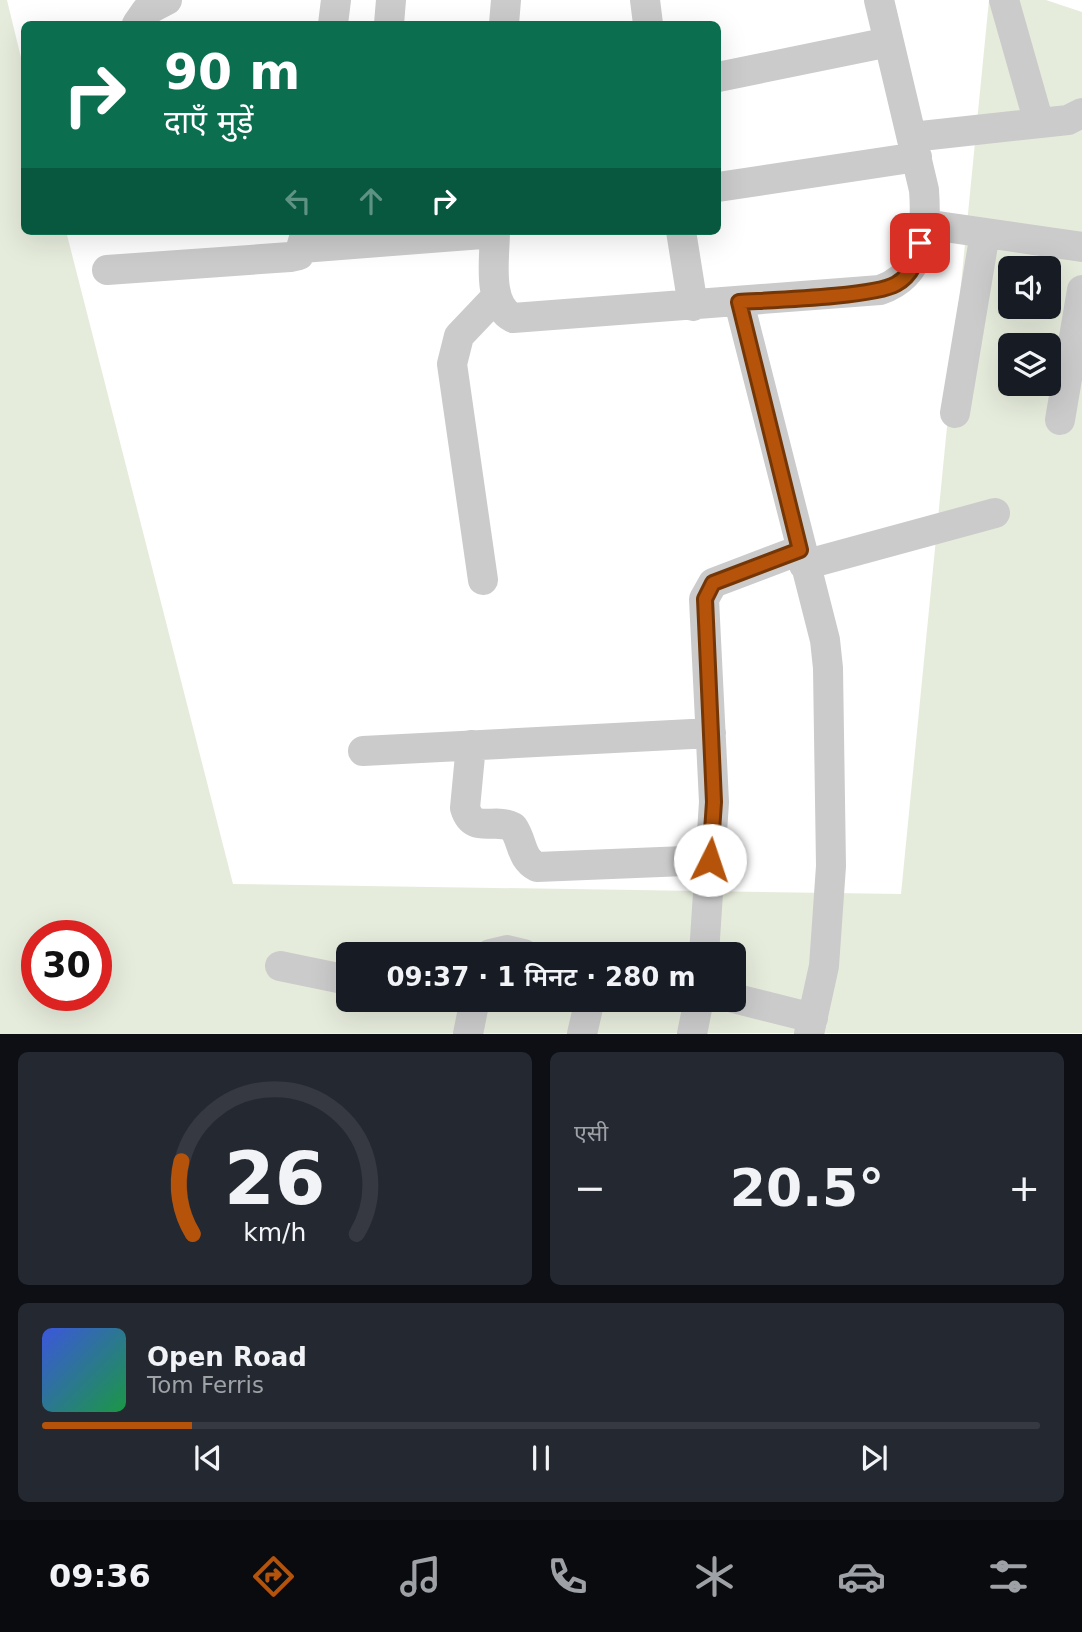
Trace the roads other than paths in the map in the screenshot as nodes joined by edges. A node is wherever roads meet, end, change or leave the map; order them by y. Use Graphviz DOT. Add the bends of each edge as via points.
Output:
graph roads {
  1 [pos="167,0"];
  2 [pos="336,0"];
  3 [pos="391,0"];
  4 [pos="506,0"];
  5 [pos="645,0"];
  6 [pos="879,0"];
  7 [pos="1004,0"];
  8 [pos="139,21"];
  9 [pos="333,21"];
  10 [pos="389,21"];
  11 [pos="504,21"];
  12 [pos="648,21"];
  13 [pos="889,42"];
  14 [pos="721,76"];
  15 [pos="1081,115"];
  16 [pos="1039,123"];
  17 [pos="914,147"];
  18 [pos="721,186"];
  19 [pos="924,224"];
  20 [pos="985,233"];
  21 [pos="423,235"];
  22 [pos="495,235"];
  23 [pos="682,235"];
  24 [pos="304,240"];
  25 [pos="1082,247"];
  26 [pos="107,270"];
  27 [pos="1082,290"];
  28 [pos="496,297"];
  29 [pos="739,302"];
  30 [pos="693,306"];
  31 [pos="955,414"];
  32 [pos="1060,420"];
  33 [pos="995,513"];
  34 [pos="802,558"];
  35 [pos="483,580"];
  36 [pos="711,733"];
  37 [pos="471,746"];
  38 [pos="363,751"];
  39 [pos="710,860"];
  40 [pos="705,942"];
  41 [pos="280,966"];
  42 [pos="336,978"];
  43 [pos="746,1003"];
  44 [pos="472,1012"];
  45 [pos="587,1012"];
  46 [pos="696,1012"];
  47 [pos="811,1026"];
  48 [pos="468,1034"];
  49 [pos="582,1034"];
  50 [pos="692,1034"];
  1 -- 8 [label="street" via="146,11"];
  2 -- 9 [label="street"];
  3 -- 10 [label="street"];
  4 -- 11 [label="street"];
  5 -- 12 [label="street"];
  6 -- 13 [label="street"];
  7 -- 16 [label="street"];
  13 -- 14 [label="street"];
  13 -- 17 [label="street"];
  15 -- 16 [label="street"];
  16 -- 17 [label="street"];
  17 -- 18 [label="street"];
  17 -- 19 [label="street" via="924,190"];
  19 -- 20 [label="street"];
  19 -- 29 [label="street" via="916,262 895,285"];
  20 -- 25 [label="street"];
  20 -- 31 [label="street"];
  21 -- 24 [label="street"];
  22 -- 28 [label="street"];
  23 -- 30 [label="street"];
  24 -- 26 [label="street" via="299,255 290,257"];
  27 -- 32 [label="street"];
  28 -- 30 [label="street" via="503,313 513,318"];
  28 -- 35 [label="street" via="460,336 452,364"];
  29 -- 30 [label="street"];
  29 -- 34 [label="street"];
  33 -- 34 [label="street"];
  34 -- 36 [label="street" via="709,587 705,599"];
  34 -- 47 [label="street" via="825,640 828,668 831,866 824,966"];
  36 -- 37 [label="street"];
  36 -- 39 [label="street" via="714,802"];
  37 -- 38 [label="street"];
  37 -- 39 [label="street" via="464,808 467,818 478,825 513,827 523,853 537,867"];
  39 -- 40 [label="street"];
  41 -- 42 [label="street"];
  43 -- 47 [label="street"];
  44 -- 48 [label="street"];
  45 -- 49 [label="street"];
  46 -- 50 [label="street"];
}
